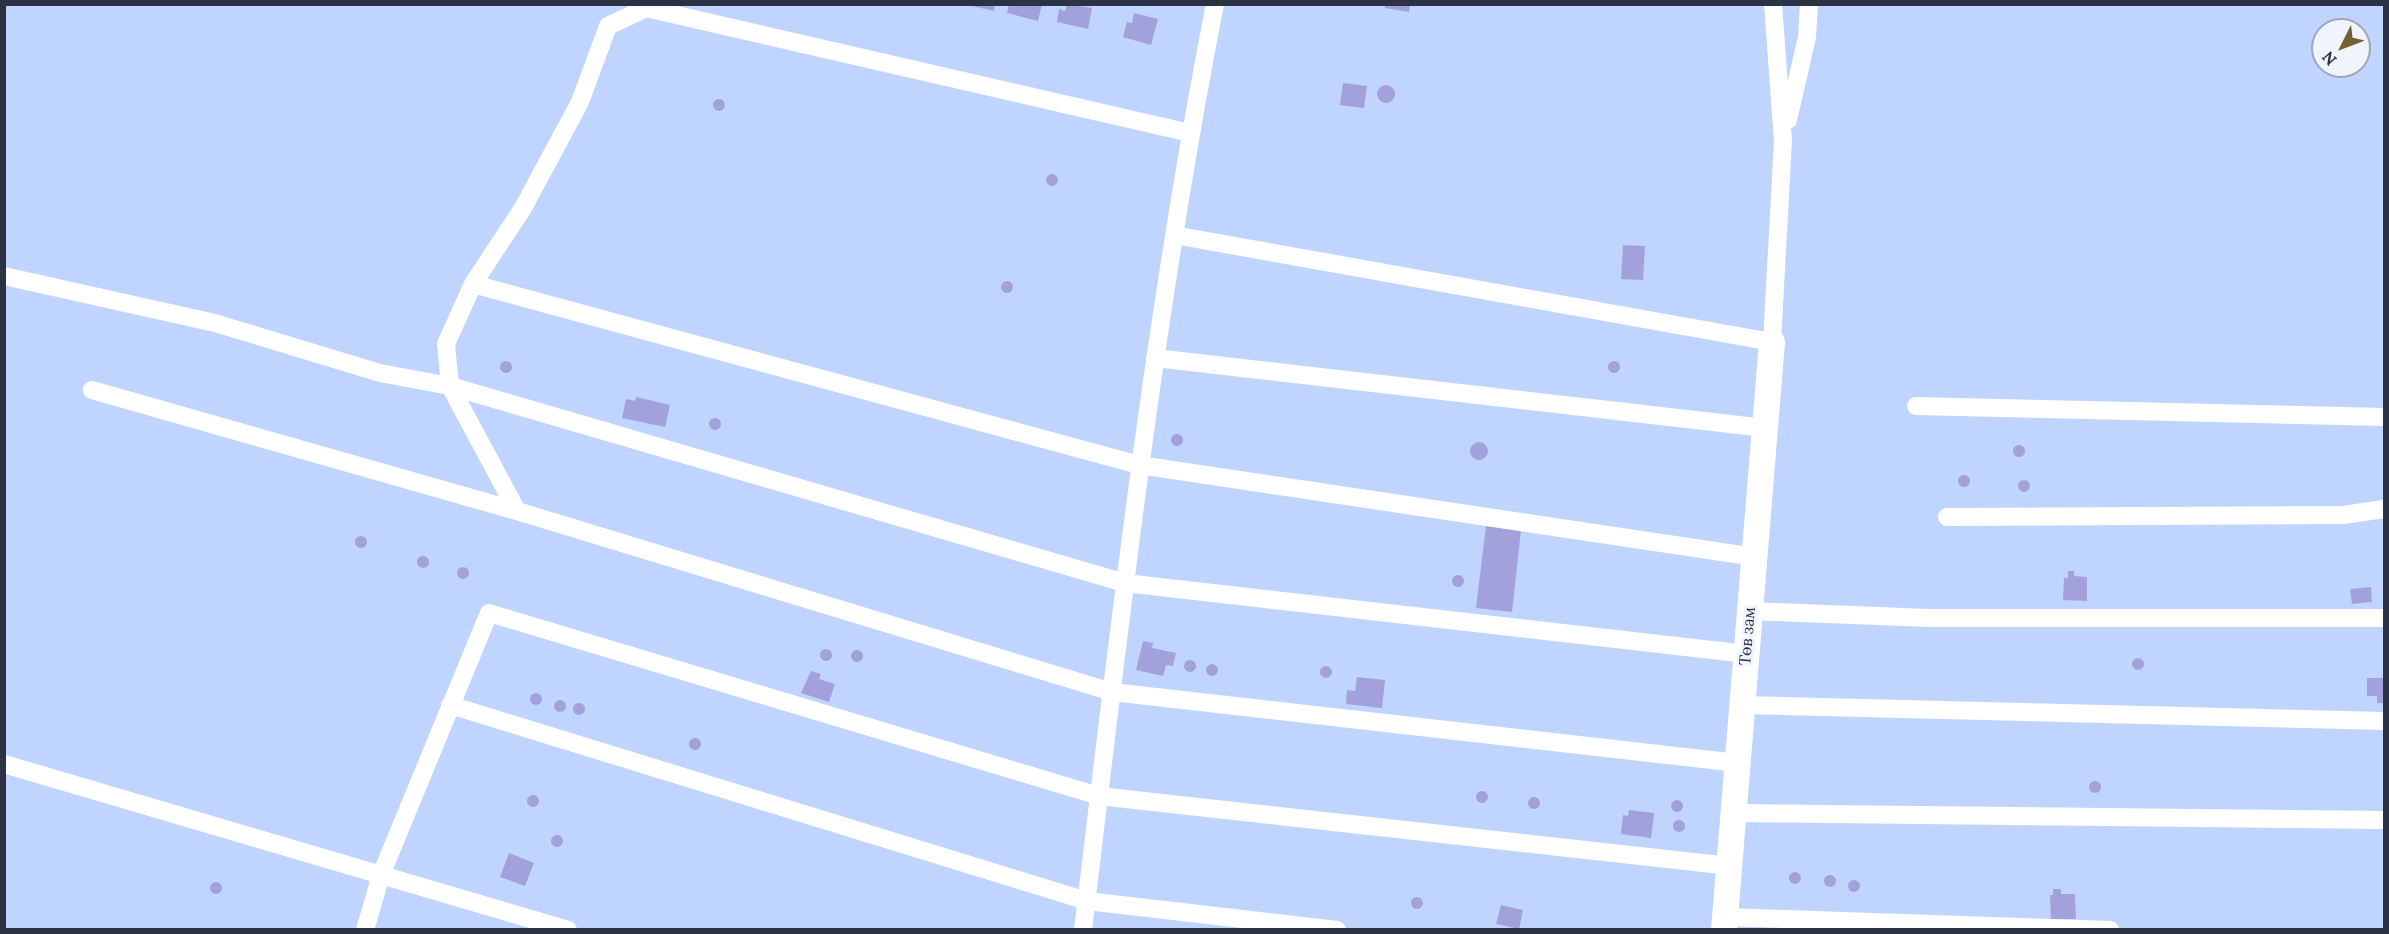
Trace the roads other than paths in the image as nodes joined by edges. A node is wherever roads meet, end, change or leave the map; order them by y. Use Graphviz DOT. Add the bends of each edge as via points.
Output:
graph roads {
  1 [pos="1215,4"];
  2 [pos="1773,4"];
  3 [pos="1809,4"];
  4 [pos="1190,133"];
  5 [pos="1783,141"];
  6 [pos="1174,235"];
  7 [pos="4,276"];
  8 [pos="473,284"];
  9 [pos="1772,342"];
  10 [pos="1155,358"];
  11 [pos="450,387"];
  12 [pos="92,390"];
  13 [pos="1916,406"];
  14 [pos="2385,417"];
  15 [pos="1765,428"];
  16 [pos="1139,465"];
  17 [pos="2385,509"];
  18 [pos="517,511"];
  19 [pos="1947,517"];
  20 [pos="1755,557"];
  21 [pos="1125,583"];
  22 [pos="1750,611"];
  23 [pos="2385,618"];
  24 [pos="1747,654"];
  25 [pos="1112,692"];
  26 [pos="450,705"];
  27 [pos="1743,705"];
  28 [pos="2385,721"];
  29 [pos="1738,763"];
  30 [pos="4,764"];
  31 [pos="1099,796"];
  32 [pos="1734,813"];
  33 [pos="2385,820"];
  34 [pos="1730,866"];
  35 [pos="381,875"];
  36 [pos="1087,901"];
  37 [pos="1725,923"];
  38 [pos="365,930"];
  39 [pos="568,930"];
  40 [pos="1083,930"];
  41 [pos="1337,930"];
  42 [pos="2110,930"];
  1 -- 4 [label="street"];
  2 -- 5 [label="street"];
  3 -- 5 [label="street" via="1807,37"];
  4 -- 6 [label="street"];
  4 -- 8 [label="street" via="646,8 608,26 580,102 523,208"];
  5 -- 9 [label="street"];
  6 -- 9 [label="street"];
  6 -- 10 [label="street"];
  7 -- 11 [label="street" via="215,323 380,373"];
  8 -- 11 [label="street" via="446,344"];
  8 -- 16 [label="street"];
  9 -- 15 [label="street, Төв зам"];
  10 -- 15 [label="street"];
  10 -- 16 [label="street"];
  11 -- 18 [label="street"];
  11 -- 21 [label="street"];
  12 -- 18 [label="street"];
  13 -- 14 [label="street"];
  15 -- 20 [label="street, Төв зам"];
  16 -- 20 [label="street"];
  16 -- 21 [label="street"];
  17 -- 19 [label="street" via="2343,515"];
  18 -- 25 [label="street"];
  20 -- 22 [label="street, Төв зам"];
  21 -- 24 [label="street"];
  21 -- 25 [label="street"];
  22 -- 23 [label="street" via="1929,618"];
  22 -- 24 [label="street, Төв зам"];
  24 -- 27 [label="street, Төв зам"];
  25 -- 29 [label="street"];
  25 -- 31 [label="street"];
  26 -- 31 [label="street" via="489,613"];
  26 -- 35 [label="street"];
  26 -- 36 [label="street"];
  27 -- 28 [label="street"];
  27 -- 29 [label="street, Төв зам"];
  29 -- 32 [label="street, Төв зам"];
  30 -- 35 [label="street"];
  31 -- 34 [label="street"];
  31 -- 36 [label="street"];
  32 -- 33 [label="street"];
  32 -- 34 [label="street, Төв зам"];
  34 -- 37 [label="street, Төв зам"];
  35 -- 38 [label="street"];
  35 -- 39 [label="street"];
  36 -- 40 [label="street"];
  36 -- 41 [label="street"];
  37 -- 42 [label="street"];
}
